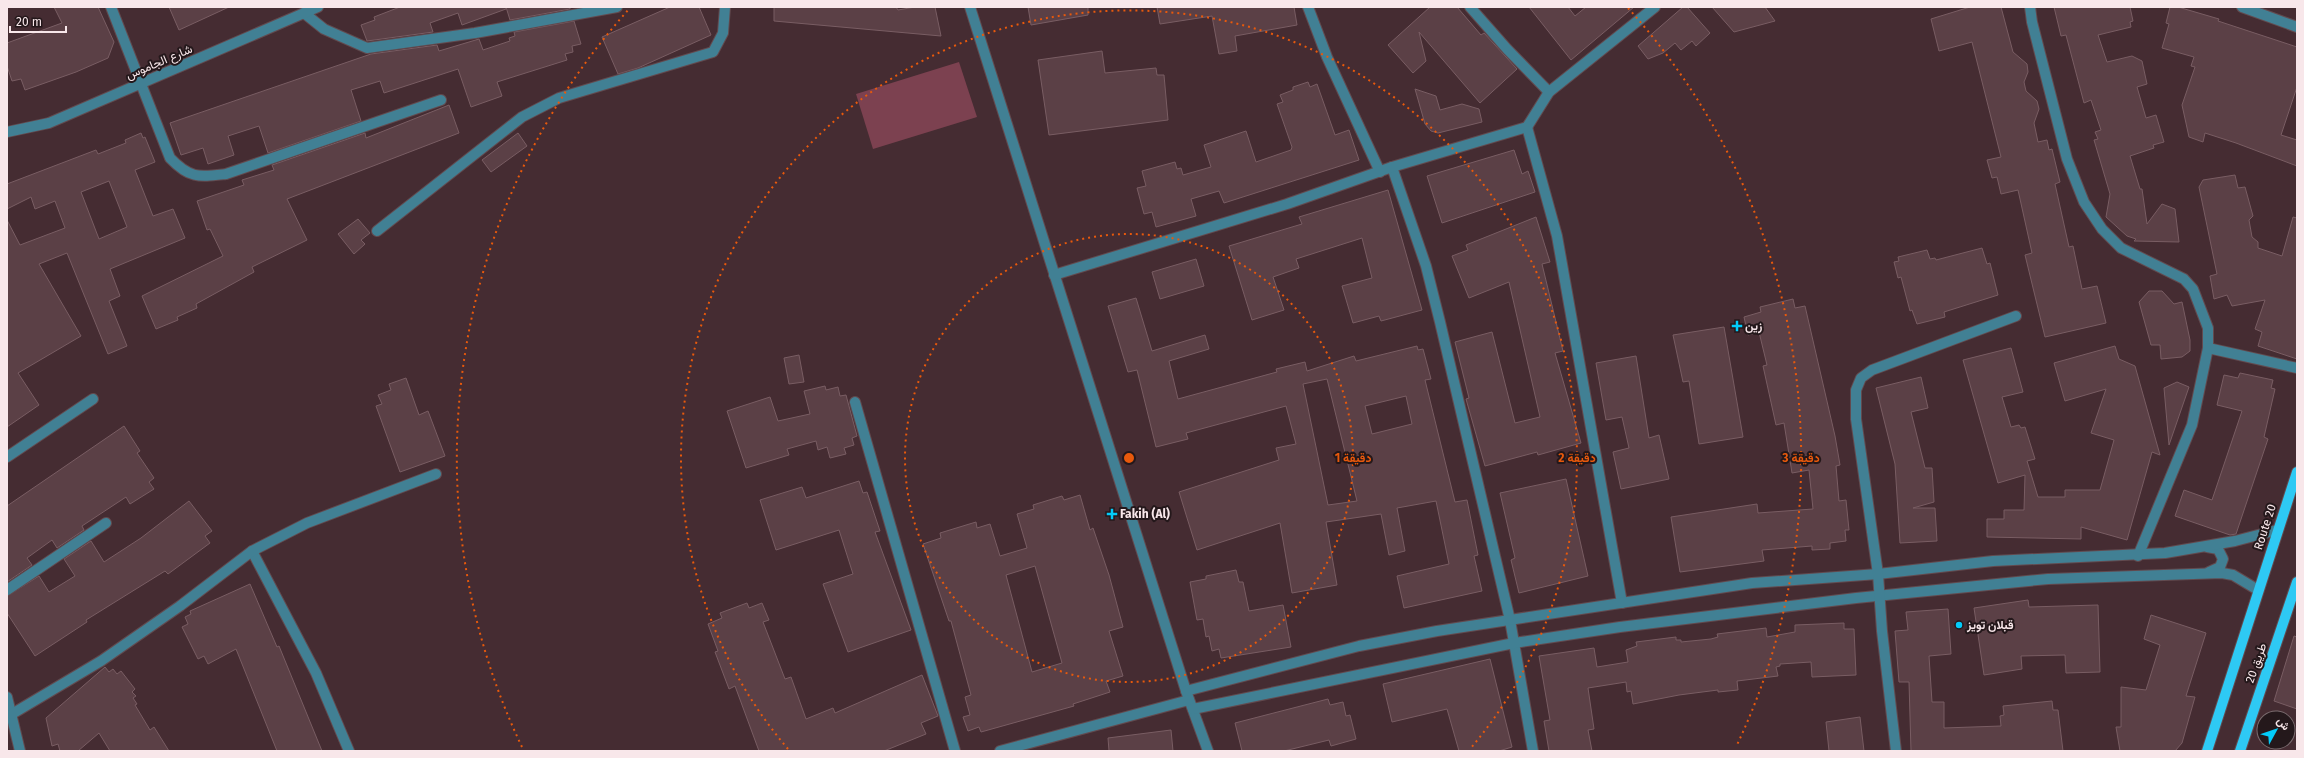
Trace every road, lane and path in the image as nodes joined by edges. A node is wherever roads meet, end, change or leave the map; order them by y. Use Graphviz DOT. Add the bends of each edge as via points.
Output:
graph roads {
  1 [pos="111,7"];
  2 [pos="318,7"];
  3 [pos="616,7"];
  4 [pos="726,7"];
  5 [pos="970,7"];
  6 [pos="1308,7"];
  7 [pos="1470,7"];
  8 [pos="1655,7"];
  9 [pos="2030,7"];
  10 [pos="2242,7"];
  11 [pos="304,13"];
  12 [pos="2297,27"];
  13 [pos="141,84"];
  14 [pos="1549,92"];
  15 [pos="441,100"];
  16 [pos="1527,127"];
  17 [pos="7,132"];
  18 [pos="1392,167"];
  19 [pos="1380,172"];
  20 [pos="377,231"];
  21 [pos="1054,274"];
  22 [pos="2016,316"];
  23 [pos="2208,348"];
  24 [pos="2297,368"];
  25 [pos="93,399"];
  26 [pos="855,402"];
  27 [pos="7,457"];
  28 [pos="2297,472"];
  29 [pos="436,474"];
  30 [pos="106,523"];
  31 [pos="2278,530"];
  32 [pos="2204,547"];
  33 [pos="252,551"];
  34 [pos="2138,556"];
  35 [pos="1878,574"];
  36 [pos="2203,574"];
  37 [pos="2297,582"];
  38 [pos="7,590"];
  39 [pos="2258,590"];
  40 [pos="1880,596"];
  41 [pos="1622,602"];
  42 [pos="1510,620"];
  43 [pos="1514,643"];
  44 [pos="7,697"];
  45 [pos="1189,700"];
  46 [pos="12,714"];
  47 [pos="20,751"];
  48 [pos="349,751"];
  49 [pos="955,751"];
  50 [pos="1000,751"];
  51 [pos="1208,751"];
  52 [pos="1533,751"];
  53 [pos="1896,751"];
  54 [pos="2206,751"];
  55 [pos="2240,751"];
  1 -- 13 [label="street"];
  2 -- 11 [label="street, شارع الجاموس"];
  3 -- 11 [label="street" via="475,33 367,48 330,32"];
  4 -- 20 [label="street" via="723,33 713,52 559,98 522,117"];
  5 -- 21 [label="street"];
  6 -- 19 [label="street" via="1327,57"];
  7 -- 14 [label="street"];
  8 -- 14 [label="street"];
  9 -- 23 [label="street" via="2067,158 2084,202 2102,229 2120,248 2184,279 2193,289 2208,328"];
  10 -- 12 [label="street"];
  11 -- 13 [label="street, شارع الجاموس"];
  13 -- 15 [label="street" via="170,158 183,172 201,177 226,174"];
  13 -- 17 [label="street, شارع الجاموس" via="49,123"];
  14 -- 16 [label="street"];
  16 -- 18 [label="street"];
  16 -- 41 [label="street" via="1557,236"];
  18 -- 19 [label="street"];
  18 -- 42 [label="street" via="1426,266"];
  19 -- 21 [label="street" via="1288,204"];
  21 -- 45 [label="street"];
  22 -- 35 [label="street" via="1872,370 1859,382 1856,390 1856,419"];
  23 -- 24 [label="street"];
  23 -- 34 [label="street" via="2192,425"];
  25 -- 27 [label="street"];
  26 -- 49 [label="street"];
  28 -- 31 [label="main road, Route 20"];
  29 -- 33 [label="street" via="307,523"];
  30 -- 38 [label="street"];
  31 -- 32 [label="street"];
  31 -- 39 [label="main road, Route 20"];
  32 -- 34 [label="street"];
  32 -- 36 [label="street" via="2218,549 2223,560 2220,567"];
  33 -- 46 [label="street" via="180,606 101,661"];
  33 -- 48 [label="street" via="316,673"];
  34 -- 35 [label="street" via="1993,561"];
  35 -- 40 [label="street"];
  35 -- 41 [label="street" via="1752,583"];
  36 -- 39 [label="street" via="2233,575"];
  36 -- 40 [label="street" via="2048,579"];
  37 -- 55 [label="main road, طريق 20"];
  39 -- 54 [label="main road, طريق 20"];
  40 -- 43 [label="street" via="1620,627"];
  40 -- 53 [label="street"];
  41 -- 42 [label="street"];
  42 -- 43 [label="street"];
  42 -- 45 [label="street" via="1359,646"];
  43 -- 45 [label="street"];
  43 -- 52 [label="street"];
  44 -- 46 [label="street"];
  45 -- 50 [label="street"];
  45 -- 51 [label="street"];
  46 -- 47 [label="street"];
}
